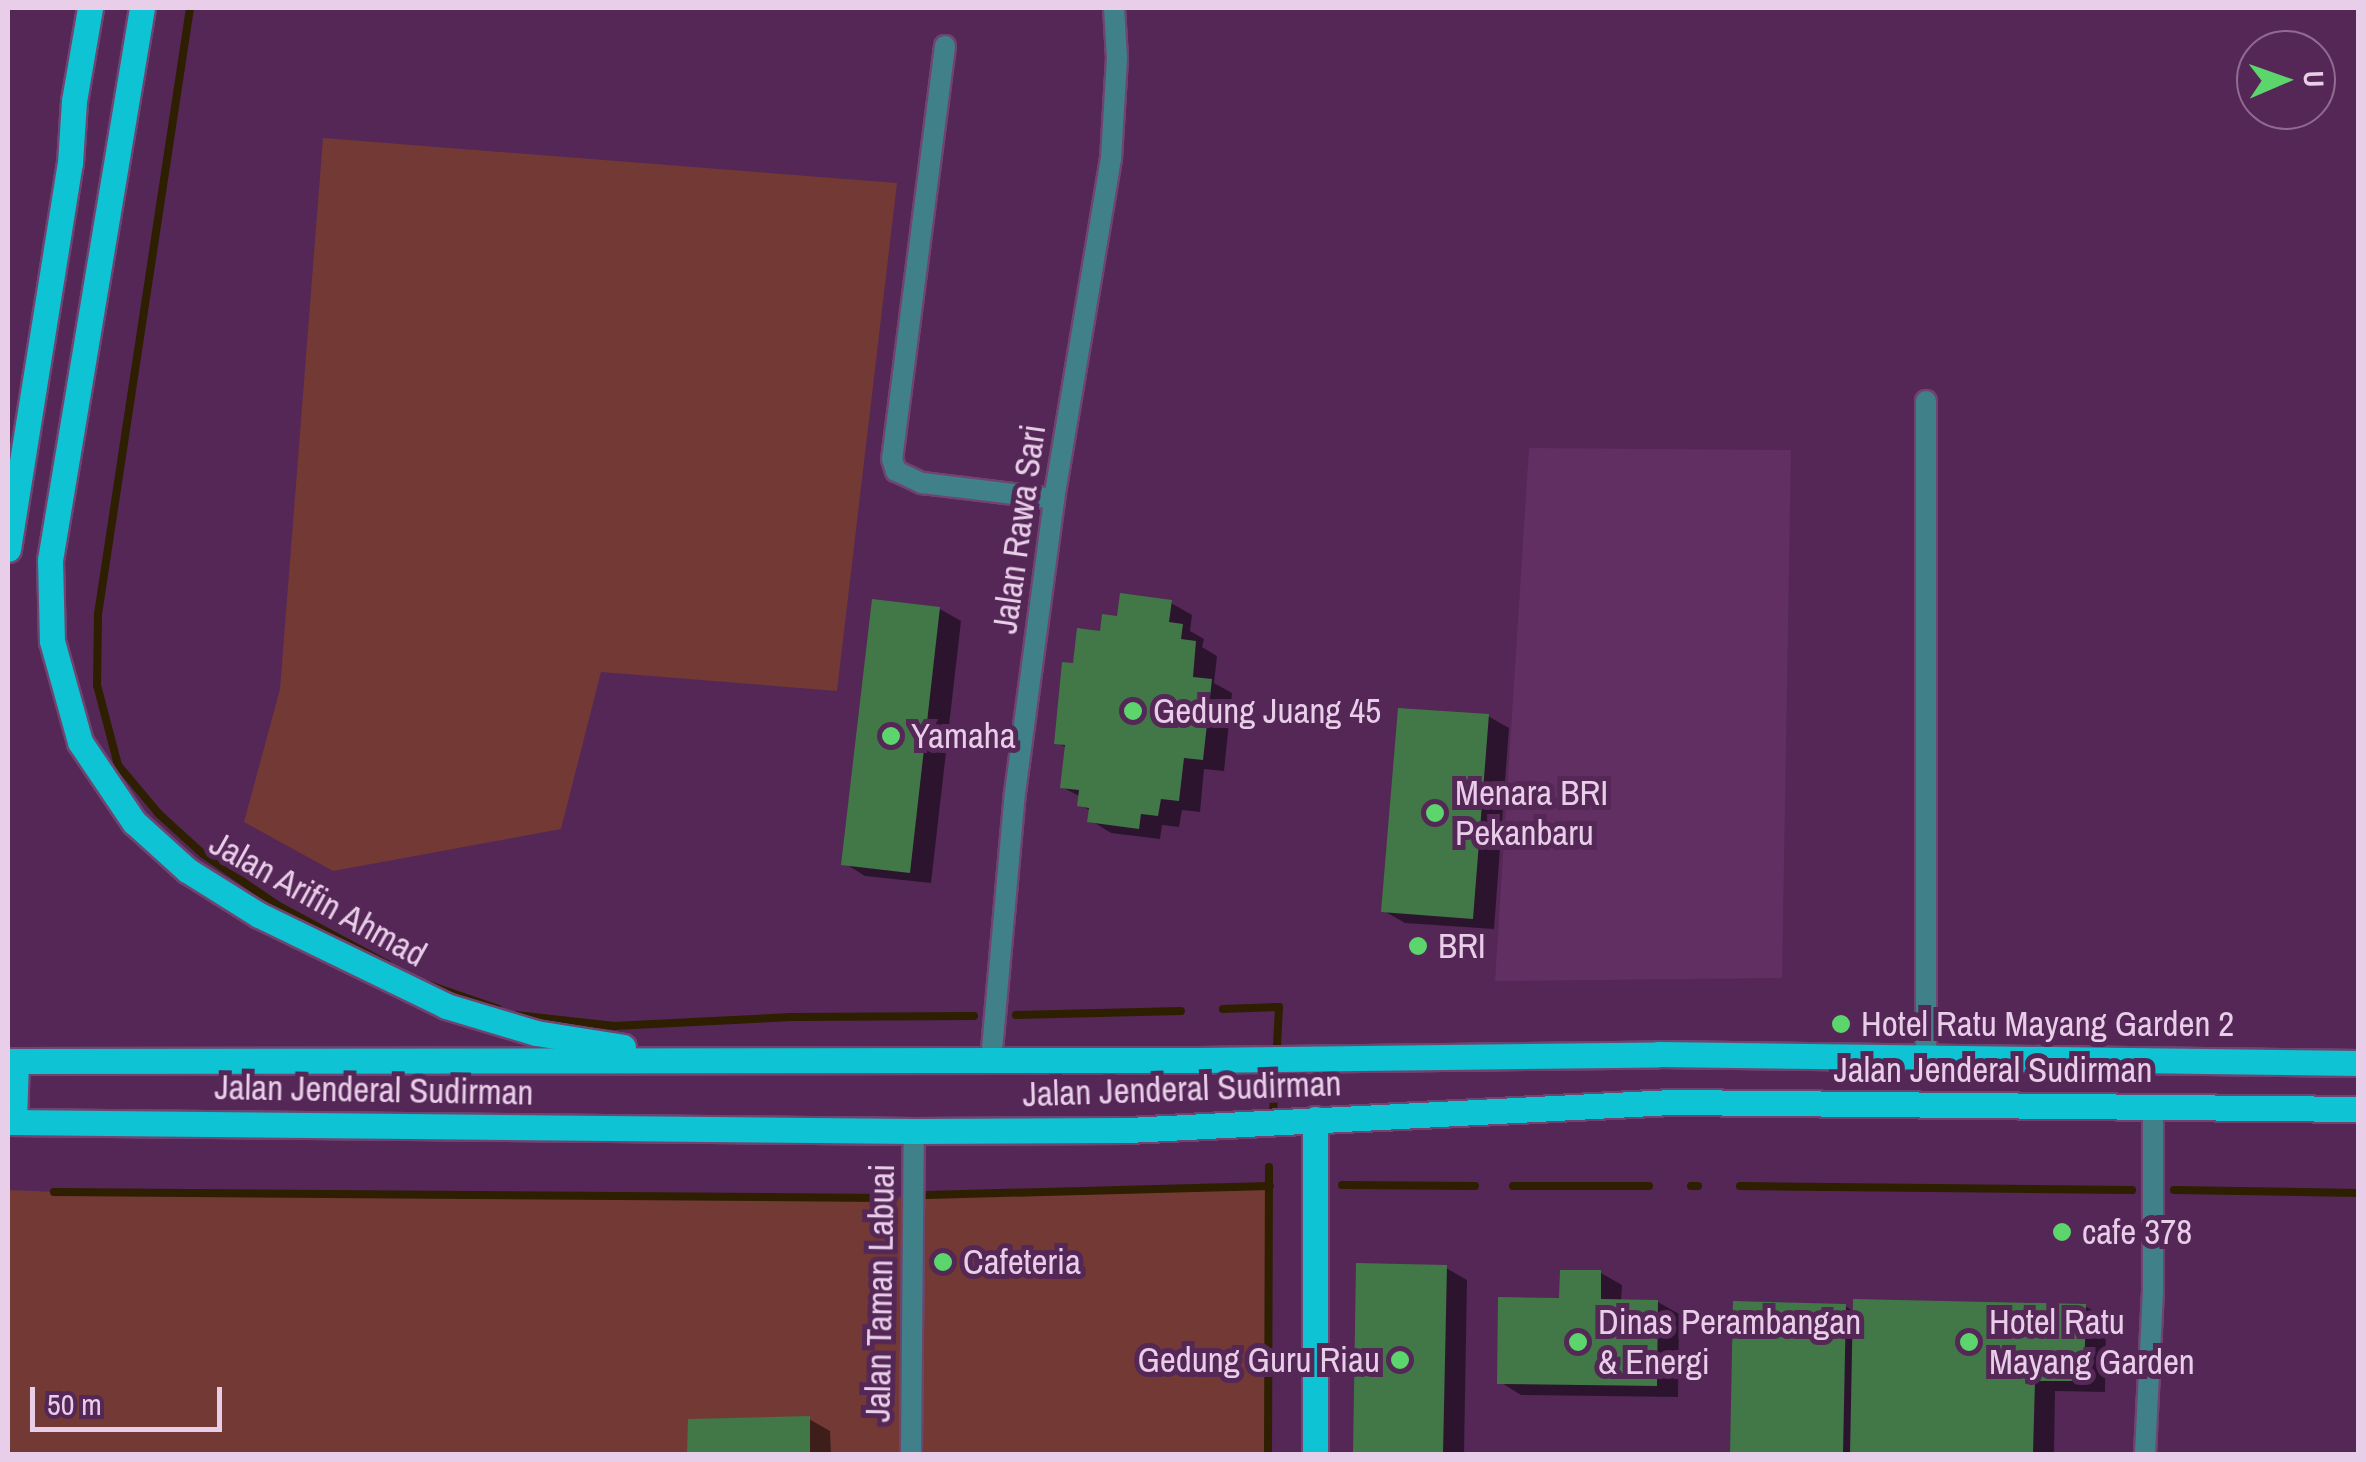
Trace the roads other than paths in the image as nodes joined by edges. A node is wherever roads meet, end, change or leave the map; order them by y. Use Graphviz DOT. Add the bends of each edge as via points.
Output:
graph roads {
  1 [pos="90,8"];
  2 [pos="142,8"];
  3 [pos="1114,8"];
  4 [pos="944,46"];
  5 [pos="1926,400"];
  6 [pos="1054,499"];
  7 [pos="8,549"];
  8 [pos="1926,1059"];
  9 [pos="12,1061"];
  10 [pos="991,1061"];
  11 [pos="718,1062"];
  12 [pos="2358,1063"];
  13 [pos="2153,1106"];
  14 [pos="2358,1109"];
  15 [pos="1316,1118"];
  16 [pos="11,1122"];
  17 [pos="914,1131"];
  18 [pos="911,1454"];
  19 [pos="1315,1454"];
  20 [pos="2145,1454"];
  1 -- 7 [label="main road"];
  2 -- 11 [label="main road, Jalan Arifin Ahmad" via="50,560 52,641 80,742 116,801 187,870 320,948 482,1018"];
  3 -- 6 [label="street, Jalan Rawa Sari" via="1111,160"];
  4 -- 6 [label="street" via="892,460 896,471 922,483"];
  5 -- 8 [label="street"];
  6 -- 10 [label="street, Jalan Rawa Sari" via="1014,793"];
  8 -- 10 [label="main road, Jalan Jenderal Sudirman" via="1658,1054"];
  8 -- 12 [label="main road, Jalan Jenderal Sudirman"];
  9 -- 11 [label="main road, Jalan Jenderal Sudirman"];
  9 -- 16 [label="main road"];
  10 -- 11 [label="main road, Jalan Jenderal Sudirman"];
  13 -- 14 [label="main road, Jalan Jenderal Sudirman"];
  13 -- 15 [label="main road, Jalan Jenderal Sudirman" via="1671,1102"];
  13 -- 20 [label="street"];
  15 -- 17 [label="main road, Jalan Jenderal Sudirman" via="1128,1130"];
  15 -- 19 [label="main road"];
  16 -- 17 [label="main road, Jalan Jenderal Sudirman"];
  17 -- 18 [label="street, Jalan Taman Labuai"];
}
